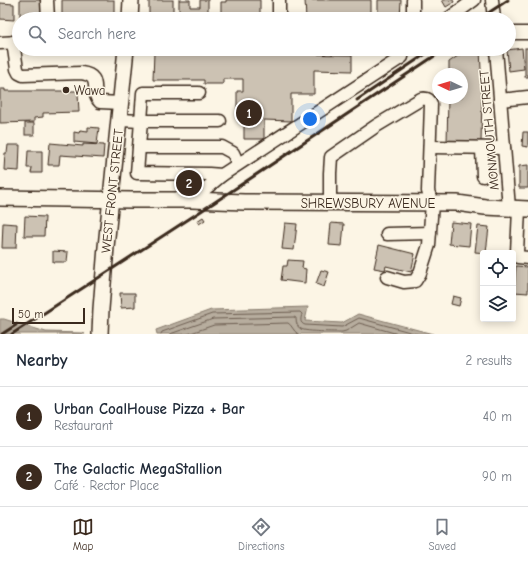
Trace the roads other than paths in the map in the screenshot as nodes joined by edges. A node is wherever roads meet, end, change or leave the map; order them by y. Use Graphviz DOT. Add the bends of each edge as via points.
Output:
graph roads {
  1 [pos="47,0"];
  2 [pos="131,0"];
  3 [pos="279,0"];
  4 [pos="413,0"];
  5 [pos="474,0"];
  6 [pos="492,0"];
  7 [pos="48,12"];
  8 [pos="130,12"];
  9 [pos="279,12"];
  10 [pos="413,12"];
  11 [pos="458,12"];
  12 [pos="493,12"];
  13 [pos="516,33"];
  14 [pos="528,33"];
  15 [pos="12,42"];
  16 [pos="0,43"];
  17 [pos="17,56"];
  18 [pos="125,56"];
  19 [pos="402,56"];
  20 [pos="497,56"];
  21 [pos="199,93"];
  22 [pos="528,97"];
  23 [pos="500,100"];
  24 [pos="121,103"];
  25 [pos="120,120"];
  26 [pos="141,121"];
  27 [pos="220,121"];
  28 [pos="139,147"];
  29 [pos="430,147"];
  30 [pos="482,148"];
  31 [pos="504,148"];
  32 [pos="238,164"];
  33 [pos="222,175"];
  34 [pos="483,176"];
  35 [pos="0,198"];
  36 [pos="111,200"];
  37 [pos="192,200"];
  38 [pos="330,203"];
  39 [pos="432,203"];
  40 [pos="519,209"];
  41 [pos="430,233"];
  42 [pos="387,234"];
  43 [pos="528,258"];
  44 [pos="387,277"];
  45 [pos="100,334"];
  1 -- 7 [label="street"];
  2 -- 8 [label="main road"];
  3 -- 9 [label="street"];
  4 -- 10 [label="street"];
  5 -- 11 [label="street"];
  6 -- 12 [label="street"];
  13 -- 14 [label="street"];
  15 -- 16 [label="street"];
  17 -- 24 [label="street" via="17,69 23,75 81,72 94,78 97,100"];
  18 -- 24 [label="main road, WEST FRONT STREET"];
  19 -- 32 [label="street"];
  20 -- 23 [label="street, MONMOUTH STREET"];
  21 -- 26 [label="street" via="143,93"];
  22 -- 23 [label="street"];
  23 -- 31 [label="street, MONMOUTH STREET"];
  24 -- 25 [label="main road, WEST FRONT STREET"];
  25 -- 26 [label="street"];
  25 -- 36 [label="main road, WEST FRONT STREET"];
  26 -- 27 [label="street"];
  26 -- 28 [label="street"];
  28 -- 32 [label="street" via="222,147 232,153"];
  28 -- 33 [label="street" via="137,173"];
  29 -- 30 [label="street"];
  29 -- 38 [label="street" via="431,104 427,98 421,98 331,157"];
  29 -- 39 [label="street" via="428,191"];
  30 -- 31 [label="street"];
  30 -- 34 [label="street"];
  31 -- 40 [label="street, MONMOUTH STREET"];
  32 -- 33 [label="street"];
  33 -- 37 [label="street"];
  35 -- 36 [label="main road, SHREWSBURY AVENUE"];
  36 -- 37 [label="main road, SHREWSBURY AVENUE"];
  36 -- 45 [label="main road, WEST FRONT STREET"];
  37 -- 38 [label="main road, SHREWSBURY AVENUE"];
  38 -- 39 [label="main road, SHREWSBURY AVENUE"];
  39 -- 40 [label="main road, SHREWSBURY AVENUE"];
  39 -- 41 [label="street"];
  40 -- 43 [label="street, MONMOUTH STREET" via="517,252 518,257"];
  41 -- 42 [label="street"];
  41 -- 44 [label="street" via="430,245 415,281 404,282"];
}
